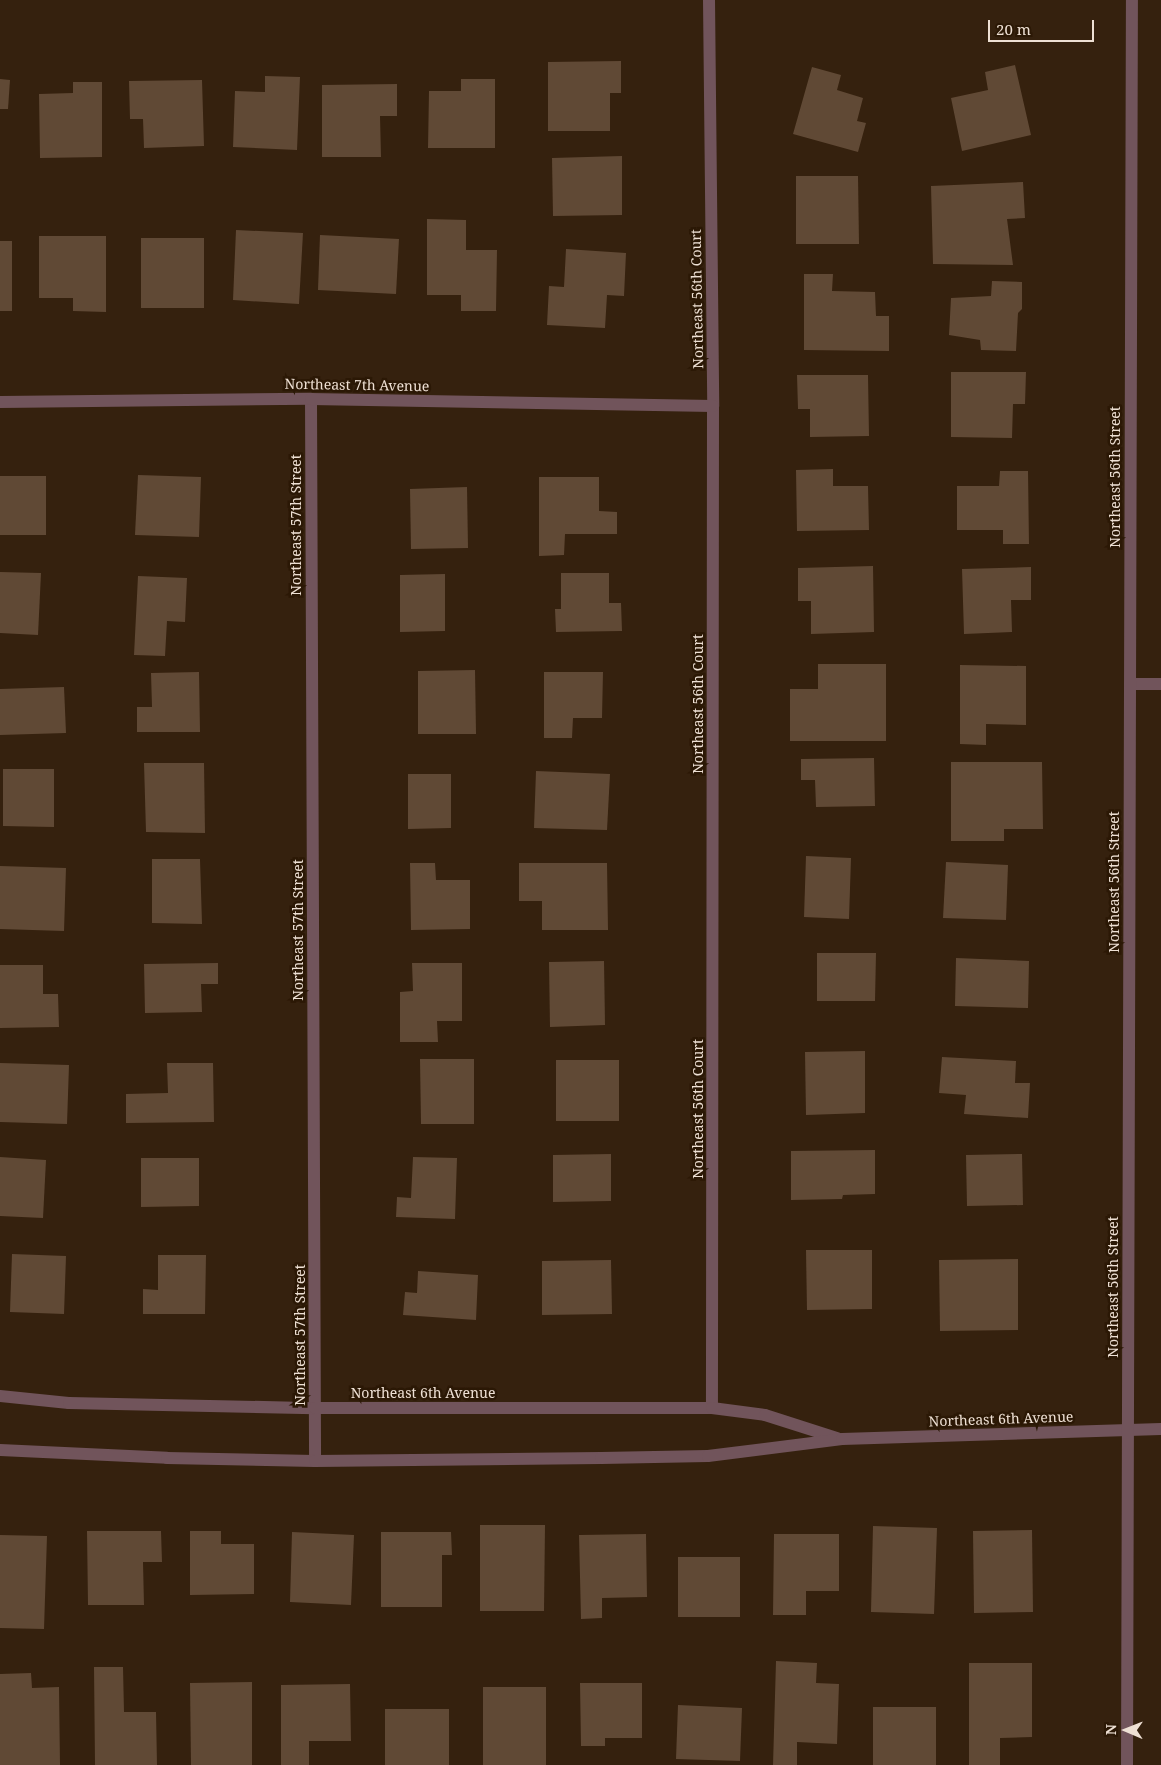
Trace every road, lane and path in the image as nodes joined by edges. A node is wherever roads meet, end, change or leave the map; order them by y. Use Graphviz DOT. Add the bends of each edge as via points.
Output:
graph roads {
  1 [pos="709,0"];
  2 [pos="1132,0"];
  3 [pos="311,399"];
  4 [pos="0,402"];
  5 [pos="713,406"];
  6 [pos="1130,684"];
  7 [pos="1161,684"];
  8 [pos="0,1396"];
  9 [pos="315,1408"];
  10 [pos="712,1408"];
  11 [pos="1128,1428"];
  12 [pos="1161,1428"];
  13 [pos="842,1439"];
  14 [pos="0,1450"];
  15 [pos="315,1462"];
  16 [pos="1127,1765"];
  1 -- 5 [label="street, Northeast 56th Court"];
  2 -- 6 [label="street, Northeast 56th Street"];
  3 -- 4 [label="street, Northeast 7th Avenue"];
  3 -- 5 [label="street, Northeast 7th Avenue"];
  3 -- 9 [label="street, Northeast 57th Street"];
  5 -- 10 [label="street, Northeast 56th Court"];
  6 -- 7 [label="street"];
  6 -- 11 [label="street, Northeast 56th Street"];
  8 -- 9 [label="street, Northeast 6th Avenue" via="69,1403"];
  9 -- 10 [label="street, Northeast 6th Avenue"];
  9 -- 15 [label="street, Northeast 57th Street"];
  10 -- 13 [label="street, Northeast 6th Avenue" via="764,1415"];
  11 -- 12 [label="street, Northeast 6th Avenue"];
  11 -- 13 [label="street, Northeast 6th Avenue"];
  11 -- 16 [label="street, Northeast 56th Street"];
  13 -- 15 [label="street, Northeast 6th Avenue" via="708,1456"];
  14 -- 15 [label="street, Northeast 6th Avenue"];
}
